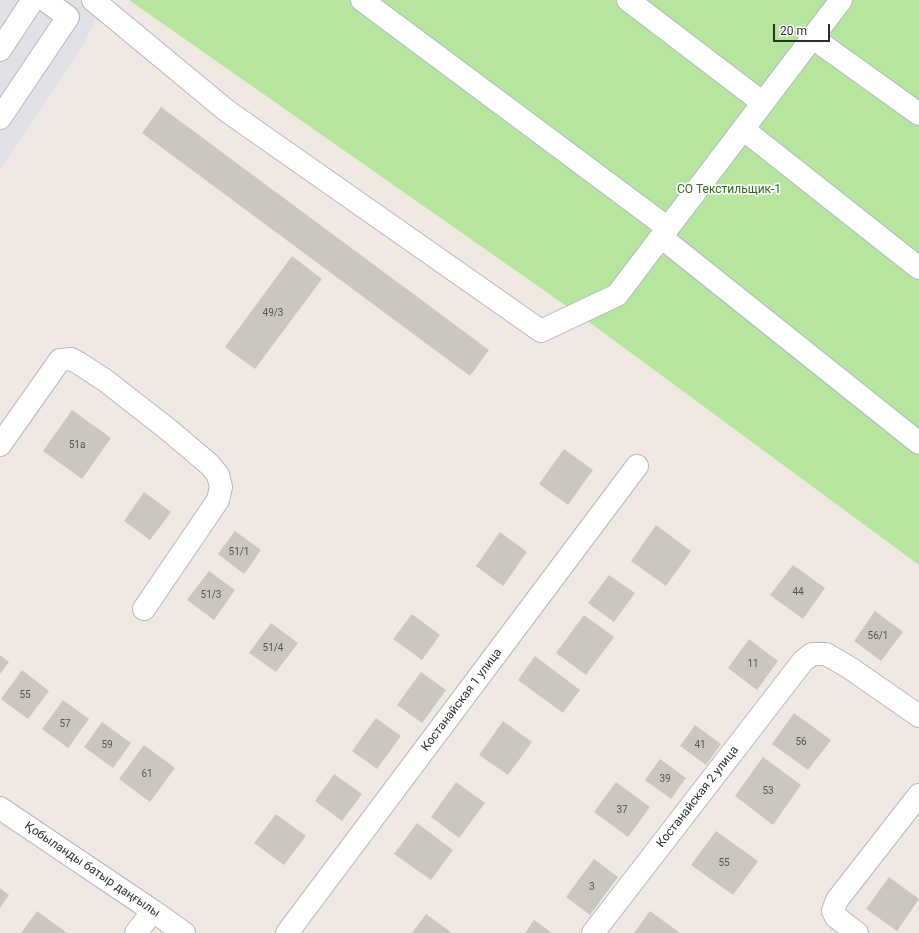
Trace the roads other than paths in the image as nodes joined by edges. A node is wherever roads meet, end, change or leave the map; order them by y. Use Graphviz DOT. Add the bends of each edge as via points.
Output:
graph roads {
  1 [pos="33,0"];
  2 [pos="45,0"];
  3 [pos="93,0"];
  4 [pos="362,0"];
  5 [pos="628,0"];
  6 [pos="841,0"];
  7 [pos="813,38"];
  8 [pos="0,50"];
  9 [pos="763,103"];
  10 [pos="919,114"];
  11 [pos="0,118"];
  12 [pos="743,129"];
  13 [pos="664,232"];
  14 [pos="919,268"];
  15 [pos="919,443"];
  16 [pos="0,445"];
  17 [pos="637,466"];
  18 [pos="144,609"];
  19 [pos="919,716"];
  20 [pos="919,794"];
  21 [pos="0,808"];
  22 [pos="153,911"];
  23 [pos="136,933"];
  24 [pos="184,933"];
  25 [pos="287,933"];
  26 [pos="592,933"];
  27 [pos="858,933"];
  1 -- 8 [label="street"];
  2 -- 11 [label="street" via="68,17"];
  3 -- 13 [label="street" via="227,111 540,331 617,294"];
  4 -- 13 [label="street"];
  5 -- 9 [label="street"];
  6 -- 7 [label="street"];
  7 -- 9 [label="street"];
  7 -- 10 [label="street"];
  9 -- 12 [label="street"];
  12 -- 13 [label="street"];
  12 -- 14 [label="street"];
  13 -- 15 [label="street"];
  16 -- 18 [label="street" via="60,360 71,359 106,381 210,465 218,475 221,487 218,500"];
  17 -- 25 [label="street, Костанайская 1 улица"];
  19 -- 26 [label="street, Костанайская 2 улица" via="826,654 812,654"];
  20 -- 27 [label="street" via="836,900 833,910 836,917"];
  21 -- 22 [label="street, Қобыланды батыр даңғылы"];
  22 -- 23 [label="street"];
  22 -- 24 [label="street, Қобыланды батыр даңғылы"];
}
